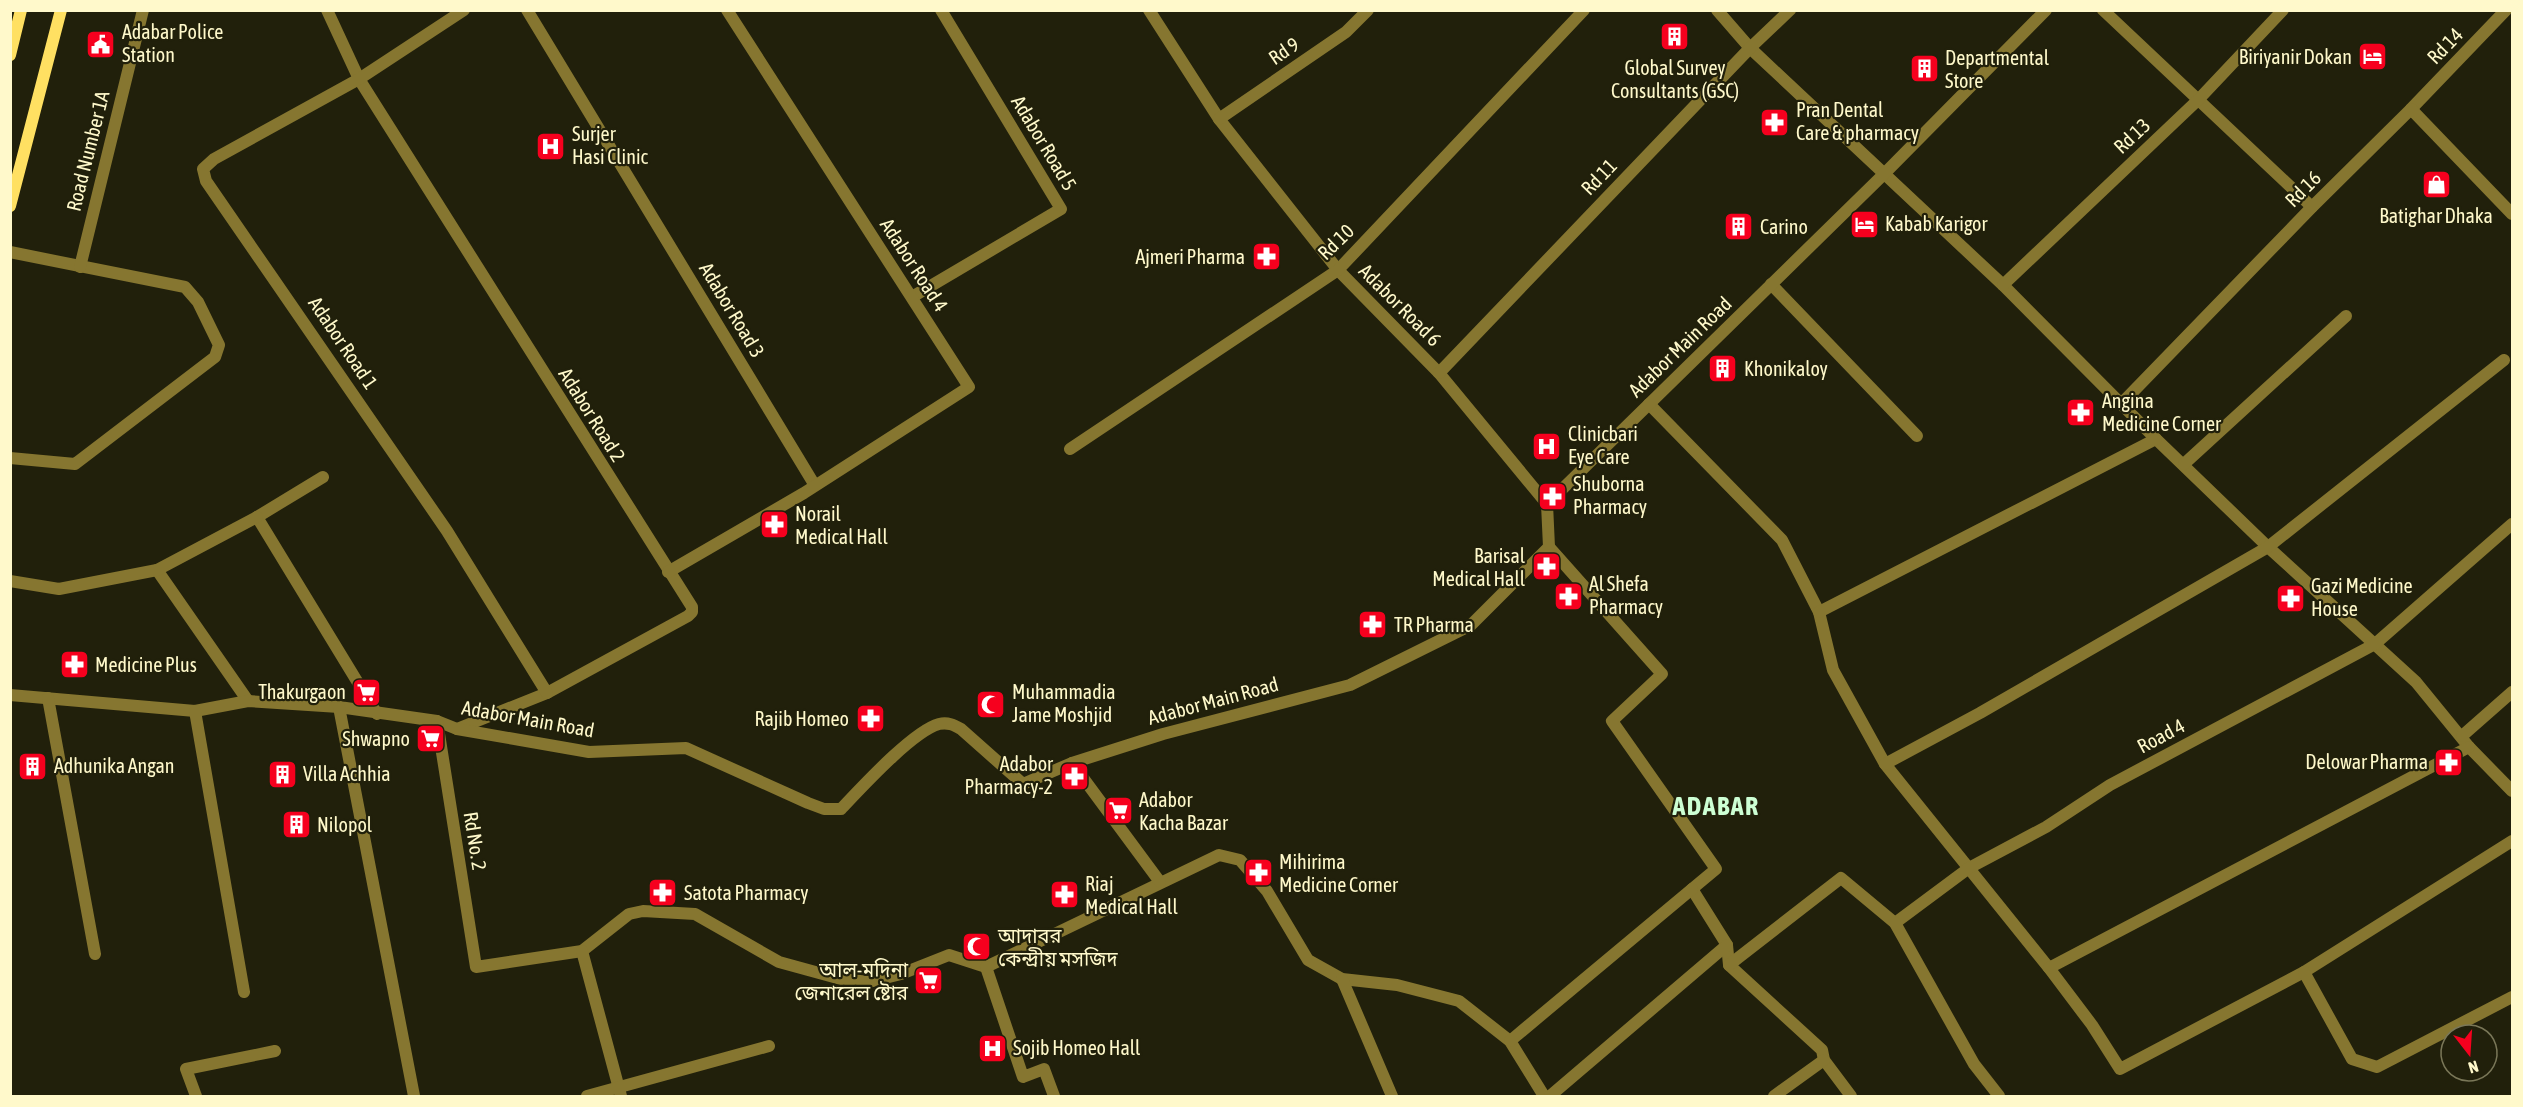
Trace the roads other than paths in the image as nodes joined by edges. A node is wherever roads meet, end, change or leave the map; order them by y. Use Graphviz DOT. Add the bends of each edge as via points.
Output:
graph roads {
  1 [pos="21,10"];
  2 [pos="61,10"];
  3 [pos="143,10"];
  4 [pos="327,10"];
  5 [pos="464,10"];
  6 [pos="527,10"];
  7 [pos="726,10"];
  8 [pos="941,10"];
  9 [pos="1149,10"];
  10 [pos="1368,10"];
  11 [pos="1584,10"];
  12 [pos="1717,10"];
  13 [pos="1790,10"];
  14 [pos="2046,10"];
  15 [pos="2103,10"];
  16 [pos="2283,10"];
  17 [pos="2506,10"];
  18 [pos="1750,48"];
  19 [pos="10,55"];
  20 [pos="359,79"];
  21 [pos="2199,99"];
  22 [pos="2411,109"];
  23 [pos="1219,119"];
  24 [pos="1884,174"];
  25 [pos="10,206"];
  26 [pos="2312,207"];
  27 [pos="2512,214"];
  28 [pos="10,252"];
  29 [pos="80,267"];
  30 [pos="1338,270"];
  31 [pos="1771,284"];
  32 [pos="2003,285"];
  33 [pos="912,297"];
  34 [pos="2346,316"];
  35 [pos="2504,360"];
  36 [pos="1439,373"];
  37 [pos="2122,403"];
  38 [pos="1649,404"];
  39 [pos="1917,436"];
  40 [pos="2156,439"];
  41 [pos="1070,449"];
  42 [pos="10,458"];
  43 [pos="2184,464"];
  44 [pos="323,477"];
  45 [pos="814,484"];
  46 [pos="1547,504"];
  47 [pos="257,517"];
  48 [pos="2512,524"];
  49 [pos="1549,547"];
  50 [pos="2268,547"];
  51 [pos="157,570"];
  52 [pos="668,572"];
  53 [pos="10,581"];
  54 [pos="1819,612"];
  55 [pos="2375,644"];
  56 [pos="2512,692"];
  57 [pos="547,693"];
  58 [pos="10,695"];
  59 [pos="48,698"];
  60 [pos="248,701"];
  61 [pos="339,707"];
  62 [pos="195,711"];
  63 [pos="377,714"];
  64 [pos="437,721"];
  65 [pos="457,729"];
  66 [pos="2465,742"];
  67 [pos="1072,763"];
  68 [pos="1885,764"];
  69 [pos="2512,790"];
  70 [pos="2512,841"];
  71 [pos="1969,868"];
  72 [pos="1160,882"];
  73 [pos="1692,889"];
  74 [pos="1895,923"];
  75 [pos="1727,945"];
  76 [pos="582,951"];
  77 [pos="95,954"];
  78 [pos="1729,965"];
  79 [pos="986,967"];
  80 [pos="2049,968"];
  81 [pos="2304,972"];
  82 [pos="1342,979"];
  83 [pos="244,992"];
  84 [pos="2512,997"];
  85 [pos="1510,1041"];
  86 [pos="769,1046"];
  87 [pos="275,1051"];
  88 [pos="1824,1060"];
  89 [pos="619,1091"];
  90 [pos="196,1096"];
  91 [pos="414,1096"];
  92 [pos="587,1096"];
  93 [pos="1054,1096"];
  94 [pos="1392,1096"];
  95 [pos="1544,1096"];
  96 [pos="1550,1096"];
  97 [pos="1774,1096"];
  98 [pos="1851,1096"];
  99 [pos="1999,1096"];
  1 -- 19 [label="main road"];
  2 -- 25 [label="main road"];
  3 -- 29 [label="street, Road Number 1A"];
  4 -- 20 [label="street, Adabor Road 2"];
  5 -- 20 [label="street"];
  6 -- 45 [label="street, Adabor Road 3"];
  7 -- 33 [label="street, Adabor Road 4"];
  8 -- 33 [label="street, Adabor Road 5" via="1061,209"];
  9 -- 23 [label="street, Adabor Road 6"];
  10 -- 23 [label="street, Rd 9" via="1346,32"];
  11 -- 30 [label="street, Rd 10"];
  12 -- 18 [label="street"];
  13 -- 18 [label="street, Rd 11"];
  14 -- 24 [label="street, Adabor Main Road"];
  15 -- 21 [label="street"];
  16 -- 21 [label="street, Rd 13"];
  17 -- 22 [label="street, Rd 14"];
  18 -- 24 [label="street"];
  18 -- 36 [label="street, Rd 11"];
  20 -- 52 [label="street, Adabor Road 2"];
  20 -- 57 [label="street, Adabor Road 1" via="214,159 203,169 206,181 441,521"];
  21 -- 26 [label="street"];
  21 -- 32 [label="street, Rd 13"];
  22 -- 26 [label="street, Rd 16"];
  22 -- 27 [label="street"];
  23 -- 30 [label="street, Adabor Road 6"];
  24 -- 31 [label="street, Adabor Main Road"];
  24 -- 32 [label="street"];
  26 -- 37 [label="street, Rd 16"];
  28 -- 29 [label="street"];
  29 -- 42 [label="street" via="185,287 198,302 219,352 75,464"];
  30 -- 36 [label="street, Adabor Road 6"];
  30 -- 41 [label="street, Rd 10"];
  31 -- 38 [label="street, Adabor Main Road"];
  31 -- 39 [label="street"];
  32 -- 37 [label="street"];
  33 -- 45 [label="street, Adabor Road 4" via="969,387"];
  34 -- 43 [label="street"];
  35 -- 50 [label="street"];
  36 -- 46 [label="street, Adabor Road 6"];
  37 -- 40 [label="street"];
  38 -- 46 [label="street, Adabor Main Road"];
  38 -- 54 [label="street" via="1782,540"];
  40 -- 43 [label="street"];
  40 -- 54 [label="street"];
  43 -- 50 [label="street"];
  44 -- 47 [label="street"];
  45 -- 52 [label="street"];
  46 -- 49 [label="street"];
  47 -- 51 [label="street"];
  47 -- 63 [label="street"];
  48 -- 55 [label="street, Road 4"];
  49 -- 67 [label="street, Adabor Main Road" via="1471,625 1350,686 1163,734"];
  49 -- 73 [label="street" via="1662,674 1612,721 1716,868"];
  50 -- 55 [label="street"];
  50 -- 68 [label="street"];
  51 -- 53 [label="street" via="59,589"];
  51 -- 60 [label="street"];
  52 -- 57 [label="street, Adabor Road 2" via="692,612"];
  54 -- 68 [label="street" via="1833,670"];
  55 -- 66 [label="street" via="2416,682"];
  55 -- 71 [label="street, Road 4" via="2110,785 2046,827"];
  56 -- 66 [label="street"];
  57 -- 65 [label="street, Adabor Road 2"];
  58 -- 59 [label="street, Adabor Main Road"];
  59 -- 62 [label="street, Adabor Main Road"];
  59 -- 77 [label="street"];
  60 -- 61 [label="street, Adabor Main Road"];
  60 -- 62 [label="street, Adabor Main Road"];
  61 -- 63 [label="street, Adabor Main Road"];
  61 -- 91 [label="street"];
  62 -- 83 [label="street"];
  63 -- 64 [label="street, Adabor Main Road"];
  64 -- 65 [label="street, Adabor Main Road"];
  64 -- 76 [label="street, Rd No. 2" via="476,967"];
  65 -- 67 [label="street, Adabor Main Road" via="589,752 686,748 824,809 841,809 886,763 940,724 952,723 961,729 1023,784"];
  66 -- 69 [label="street"];
  66 -- 80 [label="street"];
  67 -- 72 [label="street"];
  68 -- 71 [label="street"];
  70 -- 81 [label="street"];
  71 -- 74 [label="street, Road 4"];
  71 -- 80 [label="street"];
  72 -- 79 [label="street"];
  72 -- 82 [label="street" via="1219,855 1240,860 1267,891 1308,960"];
  73 -- 75 [label="street"];
  73 -- 85 [label="street"];
  74 -- 78 [label="street" via="1841,878"];
  74 -- 99 [label="street" via="1974,1064"];
  75 -- 78 [label="street"];
  75 -- 96 [label="street"];
  76 -- 79 [label="street" via="629,914 643,910 695,914 779,962 842,979 869,982 950,955"];
  76 -- 89 [label="street"];
  78 -- 88 [label="street" via="1822,1050"];
  79 -- 93 [label="street" via="1023,1077 1044,1068"];
  80 -- 81 [label="street" via="2120,1069"];
  81 -- 84 [label="street" via="2352,1059 2378,1067"];
  82 -- 85 [label="street" via="1397,985 1459,1001"];
  82 -- 94 [label="street"];
  85 -- 95 [label="street"];
  86 -- 89 [label="street"];
  87 -- 90 [label="street" via="186,1069"];
  88 -- 97 [label="street"];
  88 -- 98 [label="street"];
  89 -- 92 [label="street"];
}
